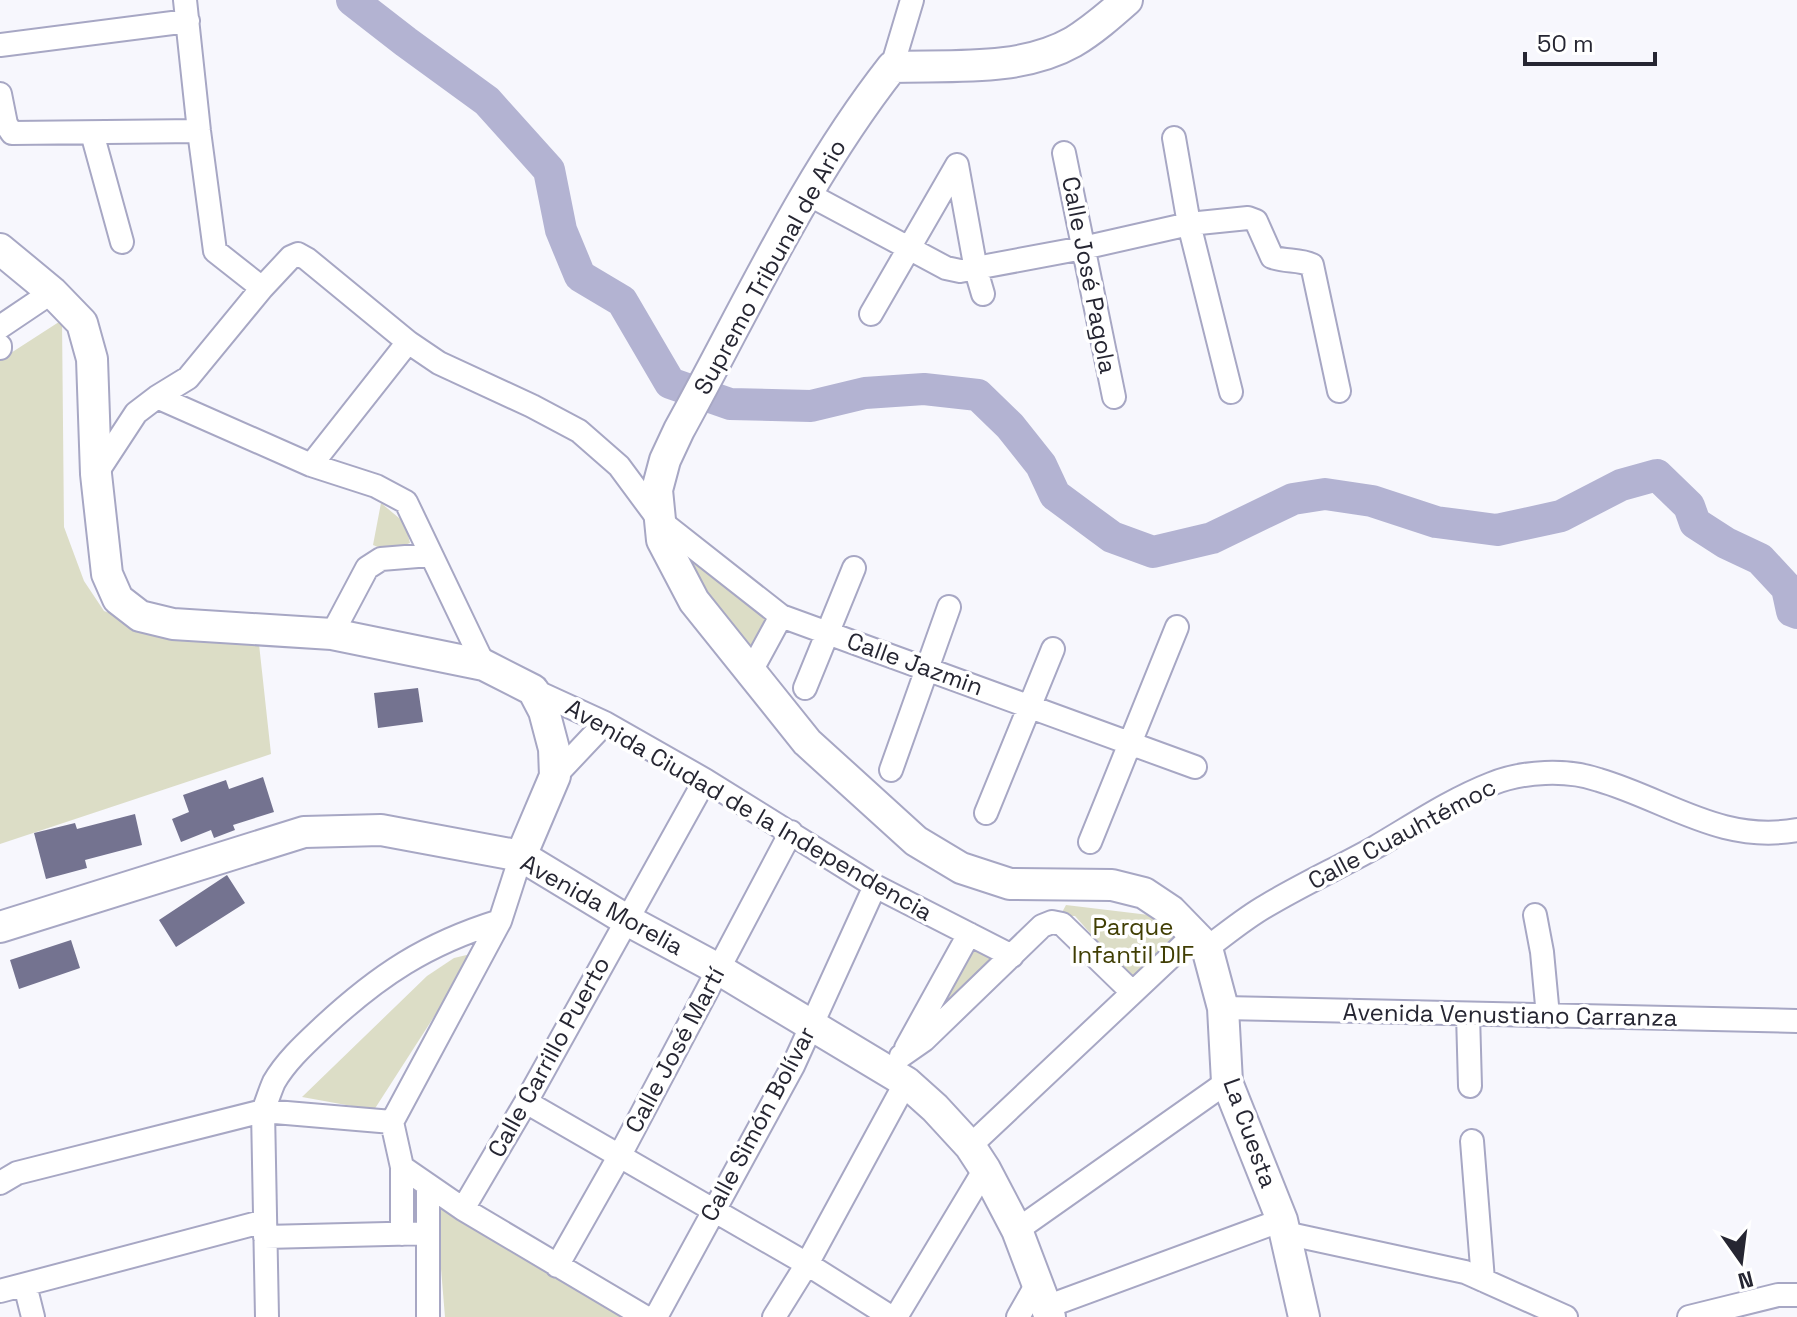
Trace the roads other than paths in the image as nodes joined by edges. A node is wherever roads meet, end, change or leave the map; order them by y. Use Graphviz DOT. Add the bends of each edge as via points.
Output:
graph roads {
  1 [pos="912,0"];
  2 [pos="1127,0"];
  3 [pos="187,11"];
  4 [pos="0,45"];
  5 [pos="892,67"];
  6 [pos="0,94"];
  7 [pos="199,131"];
  8 [pos="92,133"];
  9 [pos="1174,138"];
  10 [pos="1064,153"];
  11 [pos="806,193"];
  12 [pos="1189,224"];
  13 [pos="122,242"];
  14 [pos="1083,248"];
  15 [pos="0,249"];
  16 [pos="907,249"];
  17 [pos="976,270"];
  18 [pos="262,288"];
  19 [pos="52,292"];
  20 [pos="983,294"];
  21 [pos="871,314"];
  22 [pos="0,327"];
  23 [pos="408,342"];
  24 [pos="1339,391"];
  25 [pos="1231,392"];
  26 [pos="157,397"];
  27 [pos="1114,397"];
  28 [pos="311,465"];
  29 [pos="96,474"];
  30 [pos="659,520"];
  31 [pos="430,555"];
  32 [pos="854,568"];
  33 [pos="949,607"];
  34 [pos="781,616"];
  35 [pos="1177,627"];
  36 [pos="829,633"];
  37 [pos="332,634"];
  38 [pos="1053,649"];
  39 [pos="484,665"];
  40 [pos="928,668"];
  41 [pos="750,673"];
  42 [pos="805,688"];
  43 [pos="533,690"];
  44 [pos="1031,705"];
  45 [pos="605,723"];
  46 [pos="1130,741"];
  47 [pos="1195,767"];
  48 [pos="891,770"];
  49 [pos="555,776"];
  50 [pos="705,780"];
  51 [pos="986,813"];
  52 [pos="1797,830"];
  53 [pos="791,832"];
  54 [pos="1090,842"];
  55 [pos="521,856"];
  56 [pos="875,886"];
  57 [pos="1535,915"];
  58 [pos="625,919"];
  59 [pos="500,921"];
  60 [pos="0,927"];
  61 [pos="969,934"];
  62 [pos="1201,941"];
  63 [pos="1012,956"];
  64 [pos="718,969"];
  65 [pos="1132,992"];
  66 [pos="1223,1008"];
  67 [pos="1468,1014"];
  68 [pos="1548,1016"];
  69 [pos="1797,1021"];
  70 [pos="811,1027"];
  71 [pos="899,1071"];
  72 [pos="1227,1082"];
  73 [pos="1470,1086"];
  74 [pos="526,1102"];
  75 [pos="263,1111"];
  76 [pos="392,1122"];
  77 [pos="1472,1141"];
  78 [pos="620,1155"];
  79 [pos="977,1158"];
  80 [pos="402,1167"];
  81 [pos="0,1183"];
  82 [pos="428,1185"];
  83 [pos="463,1209"];
  84 [pos="712,1209"];
  85 [pos="1284,1226"];
  86 [pos="265,1229"];
  87 [pos="1017,1230"];
  88 [pos="428,1233"];
  89 [pos="402,1234"];
  90 [pos="807,1264"];
  91 [pos="557,1266"];
  92 [pos="1483,1280"];
  93 [pos="25,1285"];
  94 [pos="0,1291"];
  95 [pos="1797,1295"];
  96 [pos="1038,1306"];
  97 [pos="33,1317"];
  98 [pos="267,1317"];
  99 [pos="428,1317"];
  100 [pos="645,1317"];
  101 [pos="656,1317"];
  102 [pos="774,1317"];
  103 [pos="893,1317"];
  104 [pos="1304,1317"];
  105 [pos="1566,1317"];
  106 [pos="1689,1317"];
  1 -- 5 [label="street"];
  2 -- 5 [label="street" via="1072,42 1040,56 1012,63"];
  3 -- 4 [label="street"];
  3 -- 7 [label="street"];
  5 -- 11 [label="street, Supremo Tribunal de Ario"];
  6 -- 8 [label="street" via="12,133"];
  7 -- 8 [label="street"];
  7 -- 18 [label="street" via="215,251"];
  8 -- 13 [label="street"];
  9 -- 12 [label="street"];
  10 -- 14 [label="street, Calle José Pagola"];
  11 -- 16 [label="street"];
  11 -- 30 [label="street, Supremo Tribunal de Ario" via="665,460 657,490"];
  12 -- 14 [label="street"];
  12 -- 24 [label="street" via="1248,218 1256,221 1272,257 1312,265"];
  12 -- 25 [label="street"];
  14 -- 17 [label="street"];
  14 -- 27 [label="street, Calle José Pagola"];
  15 -- 19 [label="street, Avenida Ciudad de la Independencia"];
  16 -- 17 [label="street" via="946,268"];
  16 -- 17 [label="street" via="957,165"];
  16 -- 21 [label="street"];
  17 -- 20 [label="street"];
  18 -- 23 [label="street, Calle Jazmin" via="298,254"];
  18 -- 26 [label="street" via="188,378"];
  19 -- 22 [label="street"];
  19 -- 29 [label="street, Avenida Ciudad de la Independencia" via="82,323 92,359"];
  23 -- 28 [label="street"];
  23 -- 30 [label="street, Calle Jazmin" via="439,363 579,431 619,466"];
  26 -- 28 [label="street"];
  26 -- 29 [label="street" via="136,413"];
  28 -- 31 [label="street" via="376,486 406,502"];
  29 -- 37 [label="street, Avenida Ciudad de la Independencia" via="107,574 118,599 140,616 173,624"];
  30 -- 34 [label="street, Calle Jazmin"];
  30 -- 41 [label="street, Supremo Tribunal de Ario" via="662,540 694,601"];
  31 -- 37 [label="street" via="381,559 367,568"];
  31 -- 39 [label="street"];
  32 -- 36 [label="street"];
  33 -- 40 [label="street"];
  34 -- 36 [label="street, Calle Jazmin"];
  34 -- 41 [label="street"];
  35 -- 46 [label="street"];
  36 -- 40 [label="street, Calle Jazmin"];
  36 -- 42 [label="street"];
  37 -- 39 [label="street, Avenida Ciudad de la Independencia"];
  38 -- 44 [label="street"];
  39 -- 43 [label="street, Avenida Ciudad de la Independencia"];
  40 -- 44 [label="street, Calle Jazmin"];
  40 -- 48 [label="street"];
  41 -- 62 [label="street, Supremo Tribunal de Ario" via="807,742 916,841 961,868 1010,884 1112,885 1144,893"];
  43 -- 45 [label="street, Avenida Ciudad de la Independencia"];
  43 -- 49 [label="street" via="554,749"];
  44 -- 46 [label="street, Calle Jazmin"];
  44 -- 51 [label="street"];
  45 -- 49 [label="street"];
  45 -- 50 [label="street, Avenida Ciudad de la Independencia"];
  46 -- 47 [label="street, Calle Jazmin"];
  46 -- 54 [label="street"];
  49 -- 55 [label="street"];
  50 -- 53 [label="street, Avenida Ciudad de la Independencia"];
  50 -- 58 [label="street, Calle Carrillo Puerto"];
  52 -- 62 [label="street, Calle Cuauhtémoc" via="1731,829 1597,779 1530,775 1493,783 1453,803"];
  53 -- 56 [label="street, Avenida Ciudad de la Independencia"];
  53 -- 64 [label="street, Calle José Martí"];
  55 -- 58 [label="street, Avenida Morelia"];
  55 -- 59 [label="street"];
  55 -- 60 [label="street, Avenida Morelia" via="381,830 304,832"];
  56 -- 61 [label="street, Avenida Ciudad de la Independencia"];
  56 -- 70 [label="street, Calle Simón Bolívar"];
  57 -- 68 [label="street"];
  58 -- 64 [label="street, Avenida Morelia"];
  58 -- 74 [label="street, Calle Carrillo Puerto"];
  59 -- 75 [label="street" via="458,934 403,962 352,1000 301,1048 275,1081"];
  59 -- 76 [label="street"];
  61 -- 63 [label="street, Avenida Ciudad de la Independencia"];
  61 -- 71 [label="street"];
  62 -- 65 [label="street, Calle Cuauhtémoc"];
  62 -- 66 [label="street, La Cuesta"];
  63 -- 65 [label="street" via="1042,926 1062,924"];
  63 -- 71 [label="street"];
  64 -- 70 [label="street, Avenida Morelia"];
  64 -- 78 [label="street, Calle José Martí"];
  65 -- 79 [label="street, Calle Cuauhtémoc"];
  66 -- 67 [label="street, Avenida Venustiano Carranza"];
  66 -- 72 [label="street, La Cuesta"];
  67 -- 68 [label="street, Avenida Venustiano Carranza"];
  67 -- 73 [label="street"];
  68 -- 69 [label="street, Avenida Venustiano Carranza"];
  70 -- 71 [label="street, Avenida Morelia"];
  70 -- 84 [label="street, Calle Simón Bolívar"];
  71 -- 79 [label="street, Avenida Morelia"];
  71 -- 90 [label="street"];
  72 -- 85 [label="street, La Cuesta"];
  72 -- 87 [label="street"];
  74 -- 78 [label="street"];
  74 -- 83 [label="street, Calle Carrillo Puerto"];
  75 -- 76 [label="street"];
  75 -- 81 [label="street" via="17,1173"];
  75 -- 86 [label="street"];
  76 -- 80 [label="street"];
  77 -- 92 [label="street"];
  78 -- 84 [label="street"];
  78 -- 91 [label="street, Calle José Martí"];
  79 -- 87 [label="street, Avenida Morelia"];
  79 -- 103 [label="street, Calle Cuauhtémoc"];
  80 -- 82 [label="street"];
  80 -- 89 [label="street"];
  82 -- 83 [label="street"];
  82 -- 88 [label="street"];
  83 -- 91 [label="street"];
  84 -- 90 [label="street"];
  84 -- 101 [label="street, Calle Simón Bolívar"];
  85 -- 92 [label="street"];
  85 -- 96 [label="street"];
  85 -- 104 [label="street, La Cuesta"];
  86 -- 89 [label="street"];
  86 -- 93 [label="street"];
  86 -- 98 [label="street"];
  87 -- 96 [label="street, Avenida Morelia"];
  88 -- 89 [label="street"];
  88 -- 99 [label="street"];
  90 -- 102 [label="street"];
  90 -- 103 [label="street"];
  91 -- 100 [label="street"];
  92 -- 105 [label="street"];
  93 -- 94 [label="street"];
  93 -- 97 [label="street"];
  95 -- 106 [label="street" via="1766,1297"];
}
